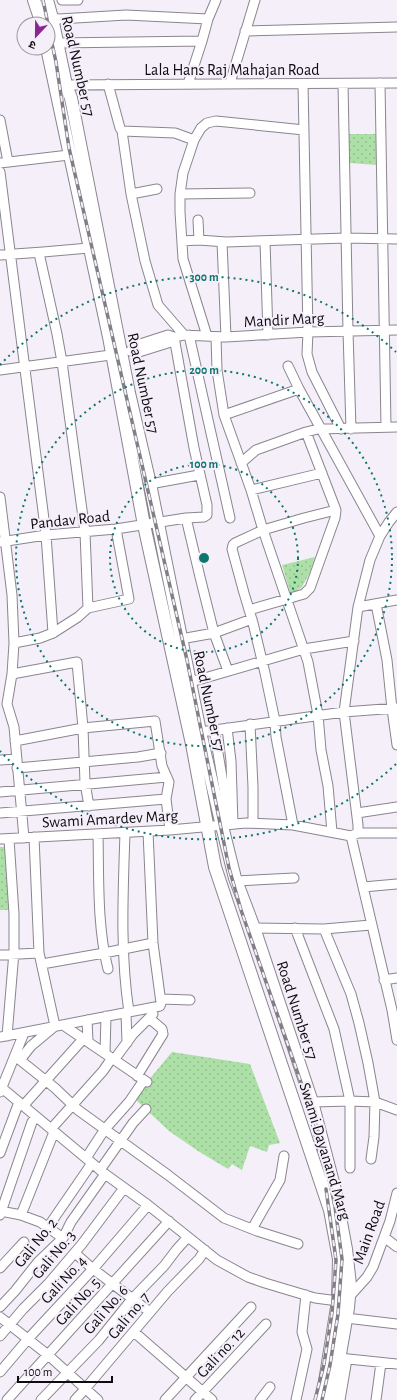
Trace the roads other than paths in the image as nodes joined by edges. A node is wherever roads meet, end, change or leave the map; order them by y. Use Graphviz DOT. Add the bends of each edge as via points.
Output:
graph roads {
  1 [pos="34,0"];
  2 [pos="47,0"];
  3 [pos="62,0"];
  4 [pos="78,0"];
  5 [pos="216,0"];
  6 [pos="255,0"];
  7 [pos="44,16"];
  8 [pos="47,16"];
  9 [pos="208,19"];
  10 [pos="56,20"];
  11 [pos="397,27"];
  12 [pos="245,31"];
  13 [pos="202,41"];
  14 [pos="56,46"];
  15 [pos="54,56"];
  16 [pos="56,56"];
  17 [pos="230,83"];
  18 [pos="380,83"];
  19 [pos="397,83"];
  20 [pos="66,84"];
  21 [pos="108,84"];
  22 [pos="188,84"];
  23 [pos="303,84"];
  24 [pos="343,84"];
  25 [pos="0,120"];
  26 [pos="304,130"];
  27 [pos="122,131"];
  28 [pos="2,135"];
  29 [pos="194,140"];
  30 [pos="69,155"];
  31 [pos="8,162"];
  32 [pos="0,172"];
  33 [pos="157,189"];
  34 [pos="250,193"];
  35 [pos="131,194"];
  36 [pos="180,194"];
  37 [pos="1,197"];
  38 [pos="198,220"];
  39 [pos="346,238"];
  40 [pos="383,239"];
  41 [pos="397,239"];
  42 [pos="199,240"];
  43 [pos="265,240"];
  44 [pos="306,240"];
  45 [pos="182,241"];
  46 [pos="222,242"];
  47 [pos="89,248"];
  48 [pos="41,252"];
  49 [pos="10,254"];
  50 [pos="0,255"];
  51 [pos="384,330"];
  52 [pos="397,330"];
  53 [pos="348,331"];
  54 [pos="308,332"];
  55 [pos="187,335"];
  56 [pos="268,335"];
  57 [pos="211,336"];
  58 [pos="174,337"];
  59 [pos="226,338"];
  60 [pos="111,355"];
  61 [pos="65,362"];
  62 [pos="288,366"];
  63 [pos="24,367"];
  64 [pos="0,370"];
  65 [pos="299,389"];
  66 [pos="224,415"];
  67 [pos="386,426"];
  68 [pos="397,427"];
  69 [pos="322,429"];
  70 [pos="341,429"];
  71 [pos="351,429"];
  72 [pos="306,432"];
  73 [pos="241,463"];
  74 [pos="322,473"];
  75 [pos="199,475"];
  76 [pos="150,484"];
  77 [pos="251,490"];
  78 [pos="0,497"];
  79 [pos="336,510"];
  80 [pos="397,512"];
  81 [pos="186,518"];
  82 [pos="230,518"];
  83 [pos="158,523"];
  84 [pos="141,526"];
  85 [pos="116,529"];
  86 [pos="263,530"];
  87 [pos="85,532"];
  88 [pos="46,535"];
  89 [pos="380,536"];
  90 [pos="3,541"];
  91 [pos="287,599"];
  92 [pos="397,600"];
  93 [pos="376,604"];
  94 [pos="358,607"];
  95 [pos="88,608"];
  96 [pos="251,615"];
  97 [pos="54,633"];
  98 [pos="214,633"];
  99 [pos="181,639"];
  100 [pos="354,642"];
  101 [pos="14,643"];
  102 [pos="304,649"];
  103 [pos="262,661"];
  104 [pos="228,671"];
  105 [pos="12,674"];
  106 [pos="190,681"];
  107 [pos="3,704"];
  108 [pos="394,709"];
  109 [pos="344,712"];
  110 [pos="318,715"];
  111 [pos="275,721"];
  112 [pos="250,724"];
  113 [pos="83,728"];
  114 [pos="227,728"];
  115 [pos="214,729"];
  116 [pos="200,732"];
  117 [pos="15,741"];
  118 [pos="397,745"];
  119 [pos="160,753"];
  120 [pos="0,760"];
  121 [pos="84,761"];
  122 [pos="17,763"];
  123 [pos="167,777"];
  124 [pos="85,783"];
  125 [pos="19,790"];
  126 [pos="0,792"];
  127 [pos="166,799"];
  128 [pos="89,806"];
  129 [pos="397,806"];
  130 [pos="21,810"];
  131 [pos="0,813"];
  132 [pos="357,813"];
  133 [pos="253,823"];
  134 [pos="228,825"];
  135 [pos="293,825"];
  136 [pos="202,828"];
  137 [pos="170,830"];
  138 [pos="148,832"];
  139 [pos="332,832"];
  140 [pos="125,833"];
  141 [pos="397,833"];
  142 [pos="98,834"];
  143 [pos="354,834"];
  144 [pos="24,838"];
  145 [pos="34,838"];
  146 [pos="5,839"];
  147 [pos="294,878"];
  148 [pos="236,881"];
  149 [pos="397,884"];
  150 [pos="363,888"];
  151 [pos="370,925"];
  152 [pos="254,928"];
  153 [pos="295,928"];
  154 [pos="324,929"];
  155 [pos="153,942"];
  156 [pos="122,949"];
  157 [pos="39,953"];
  158 [pos="104,953"];
  159 [pos="14,954"];
  160 [pos="0,955"];
  161 [pos="42,964"];
  162 [pos="108,969"];
  163 [pos="397,978"];
  164 [pos="384,980"];
  165 [pos="190,1000"];
  166 [pos="160,1003"];
  167 [pos="127,1012"];
  168 [pos="106,1016"];
  169 [pos="149,1018"];
  170 [pos="87,1020"];
  171 [pos="59,1025"];
  172 [pos="24,1033"];
  173 [pos="3,1037"];
  174 [pos="86,1040"];
  175 [pos="397,1040"];
  176 [pos="127,1043"];
  177 [pos="110,1057"];
  178 [pos="18,1058"];
  179 [pos="143,1079"];
  180 [pos="46,1080"];
  181 [pos="1,1090"];
  182 [pos="350,1101"];
  183 [pos="312,1102"];
  184 [pos="375,1102"];
  185 [pos="21,1104"];
  186 [pos="72,1105"];
  187 [pos="146,1110"];
  188 [pos="397,1110"];
  189 [pos="36,1117"];
  190 [pos="105,1129"];
  191 [pos="53,1131"];
  192 [pos="120,1140"];
  193 [pos="0,1153"];
  194 [pos="284,1156"];
  195 [pos="372,1159"];
  196 [pos="89,1161"];
  197 [pos="350,1168"];
  198 [pos="102,1172"];
  199 [pos="124,1188"];
  200 [pos="397,1193"];
  201 [pos="148,1205"];
  202 [pos="1,1212"];
  203 [pos="20,1215"];
  204 [pos="169,1222"];
  205 [pos="394,1222"];
  206 [pos="48,1227"];
  207 [pos="252,1229"];
  208 [pos="188,1237"];
  209 [pos="384,1237"];
  210 [pos="62,1238"];
  211 [pos="24,1242"];
  212 [pos="298,1244"];
  213 [pos="397,1247"];
  214 [pos="205,1250"];
  215 [pos="75,1253"];
  216 [pos="0,1268"];
  217 [pos="94,1269"];
  218 [pos="113,1283"];
  219 [pos="310,1296"];
  220 [pos="132,1299"];
  221 [pos="344,1299"];
  222 [pos="0,1307"];
  223 [pos="251,1308"];
  224 [pos="150,1312"];
  225 [pos="0,1317"];
  226 [pos="346,1318"];
  227 [pos="266,1324"];
  228 [pos="397,1324"];
  229 [pos="11,1325"];
  230 [pos="134,1332"];
  231 [pos="0,1336"];
  232 [pos="28,1339"];
  233 [pos="48,1355"];
  234 [pos="343,1358"];
  235 [pos="381,1363"];
  236 [pos="397,1364"];
  237 [pos="0,1372"];
  238 [pos="67,1373"];
  239 [pos="186,1377"];
  240 [pos="270,1387"];
  241 [pos="86,1389"];
  242 [pos="203,1392"];
  243 [pos="7,1400"];
  244 [pos="41,1400"];
  245 [pos="75,1400"];
  246 [pos="98,1400"];
  247 [pos="165,1400"];
  248 [pos="195,1400"];
  249 [pos="212,1400"];
  250 [pos="260,1400"];
  251 [pos="296,1400"];
  252 [pos="322,1400"];
  253 [pos="332,1400"];
  254 [pos="340,1400"];
  255 [pos="376,1400"];
  1 -- 7 [label="main road, Road Number 57"];
  2 -- 8 [label="main road, Road Number 57"];
  3 -- 4 [label="street"];
  5 -- 9 [label="street"];
  6 -- 12 [label="street"];
  9 -- 10 [label="street" via="126,15"];
  9 -- 13 [label="street"];
  11 -- 12 [label="street"];
  12 -- 17 [label="street"];
  13 -- 14 [label="street"];
  13 -- 22 [label="street"];
  15 -- 30 [label="main road, Road Number 57"];
  16 -- 20 [label="main road, Road Number 57"];
  17 -- 22 [label="street, Lala Hans Raj Mahajan Road"];
  17 -- 23 [label="street, Lala Hans Raj Mahajan Road"];
  18 -- 19 [label="street, Lala Hans Raj Mahajan Road"];
  18 -- 24 [label="street, Lala Hans Raj Mahajan Road"];
  18 -- 40 [label="street"];
  20 -- 21 [label="street, Lala Hans Raj Mahajan Road"];
  20 -- 60 [label="main road, Road Number 57" via="71,98"];
  21 -- 22 [label="street, Lala Hans Raj Mahajan Road"];
  21 -- 27 [label="street"];
  23 -- 24 [label="street, Lala Hans Raj Mahajan Road"];
  23 -- 26 [label="street"];
  24 -- 39 [label="street"];
  25 -- 28 [label="street"];
  26 -- 29 [label="street" via="216,121 201,128"];
  26 -- 44 [label="street"];
  27 -- 29 [label="street" via="175,133"];
  27 -- 35 [label="street"];
  28 -- 31 [label="street"];
  29 -- 36 [label="street" via="183,173"];
  30 -- 31 [label="street"];
  30 -- 47 [label="main road, Road Number 57"];
  32 -- 37 [label="street"];
  33 -- 35 [label="street"];
  34 -- 36 [label="street"];
  35 -- 55 [label="street" via="145,261 158,305"];
  36 -- 45 [label="street"];
  37 -- 49 [label="street"];
  38 -- 42 [label="street"];
  39 -- 40 [label="street"];
  39 -- 44 [label="street"];
  39 -- 53 [label="street"];
  40 -- 41 [label="street"];
  40 -- 51 [label="street"];
  42 -- 45 [label="street"];
  42 -- 46 [label="street"];
  43 -- 44 [label="street"];
  43 -- 46 [label="street"];
  43 -- 56 [label="street"];
  44 -- 54 [label="street"];
  45 -- 57 [label="street" via="183,259"];
  46 -- 59 [label="street"];
  47 -- 48 [label="street"];
  47 -- 60 [label="main road, Road Number 57"];
  48 -- 49 [label="street"];
  48 -- 61 [label="street"];
  49 -- 50 [label="street"];
  49 -- 63 [label="street"];
  51 -- 52 [label="street, Mandir Marg"];
  51 -- 53 [label="street, Mandir Marg"];
  51 -- 67 [label="street"];
  53 -- 54 [label="street, Mandir Marg"];
  53 -- 71 [label="street"];
  54 -- 56 [label="street, Mandir Marg"];
  54 -- 70 [label="street" via="307,354 312,372"];
  55 -- 57 [label="street, Mandir Marg"];
  55 -- 58 [label="street, Mandir Marg"];
  55 -- 82 [label="street"];
  56 -- 59 [label="street, Mandir Marg"];
  57 -- 59 [label="street, Mandir Marg"];
  57 -- 66 [label="street"];
  58 -- 60 [label="street, Mandir Marg" via="168,335 136,345 134,350"];
  58 -- 75 [label="street"];
  60 -- 61 [label="street, Mandir Marg"];
  60 -- 76 [label="main road, Road Number 57"];
  60 -- 84 [label="main road, Road Number 57"];
  61 -- 63 [label="street, Mandir Marg"];
  61 -- 87 [label="street"];
  62 -- 65 [label="street"];
  63 -- 64 [label="street, Mandir Marg"];
  63 -- 88 [label="street"];
  65 -- 66 [label="street"];
  65 -- 69 [label="street"];
  66 -- 73 [label="street"];
  67 -- 68 [label="street"];
  67 -- 71 [label="street"];
  69 -- 70 [label="street"];
  69 -- 72 [label="street"];
  69 -- 89 [label="street"];
  70 -- 71 [label="street"];
  72 -- 73 [label="street" via="256,450"];
  72 -- 74 [label="street"];
  73 -- 77 [label="street"];
  74 -- 77 [label="street"];
  74 -- 79 [label="street"];
  75 -- 76 [label="street"];
  75 -- 81 [label="street, Pandav Road" via="207,515"];
  76 -- 83 [label="main road, Road Number 57"];
  77 -- 86 [label="street"];
  78 -- 90 [label="street"];
  79 -- 86 [label="street"];
  79 -- 91 [label="street" via="310,588 304,594"];
  80 -- 89 [label="street"];
  81 -- 83 [label="street, Pandav Road"];
  81 -- 98 [label="street"];
  83 -- 84 [label="street, Pandav Road"];
  83 -- 99 [label="main road, Road Number 57"];
  84 -- 85 [label="street, Pandav Road"];
  84 -- 136 [label="main road, Swami Dayanand Marg" via="191,737"];
  85 -- 87 [label="street, Pandav Road"];
  85 -- 95 [label="street" via="129,599"];
  86 -- 91 [label="street"];
  86 -- 96 [label="street" via="235,542 232,549"];
  87 -- 88 [label="street, Pandav Road"];
  87 -- 95 [label="street"];
  88 -- 90 [label="street, Pandav Road"];
  88 -- 97 [label="street"];
  89 -- 94 [label="street" via="370,560"];
  90 -- 101 [label="street" via="12,595"];
  91 -- 96 [label="street"];
  91 -- 102 [label="street"];
  92 -- 93 [label="street"];
  93 -- 94 [label="street"];
  93 -- 108 [label="street"];
  94 -- 100 [label="street"];
  95 -- 97 [label="street"];
  96 -- 98 [label="street"];
  96 -- 103 [label="street"];
  97 -- 101 [label="street"];
  98 -- 99 [label="street"];
  98 -- 104 [label="street"];
  99 -- 106 [label="main road, Road Number 57"];
  100 -- 102 [label="street"];
  100 -- 109 [label="street"];
  101 -- 105 [label="street"];
  102 -- 103 [label="street"];
  102 -- 110 [label="street"];
  103 -- 104 [label="street"];
  103 -- 111 [label="street"];
  104 -- 106 [label="street"];
  105 -- 107 [label="street"];
  105 -- 113 [label="street" via="77,662"];
  106 -- 116 [label="main road, Road Number 57"];
  107 -- 117 [label="street" via="14,727"];
  108 -- 109 [label="street"];
  108 -- 118 [label="street"];
  109 -- 110 [label="street"];
  109 -- 132 [label="street"];
  110 -- 111 [label="street"];
  110 -- 139 [label="street"];
  111 -- 112 [label="street"];
  111 -- 135 [label="street"];
  112 -- 114 [label="street"];
  112 -- 133 [label="street"];
  113 -- 117 [label="street"];
  113 -- 119 [label="street" via="156,721"];
  113 -- 121 [label="street"];
  114 -- 115 [label="street"];
  114 -- 134 [label="street" via="232,761"];
  115 -- 116 [label="street"];
  115 -- 134 [label="street"];
  116 -- 134 [label="main road, Road Number 57"];
  117 -- 122 [label="street"];
  119 -- 121 [label="street"];
  119 -- 123 [label="street"];
  120 -- 122 [label="street"];
  121 -- 122 [label="street"];
  121 -- 124 [label="street"];
  122 -- 125 [label="street"];
  123 -- 124 [label="street"];
  123 -- 127 [label="street" via="169,782"];
  124 -- 125 [label="street"];
  124 -- 128 [label="street"];
  125 -- 126 [label="street"];
  125 -- 130 [label="street"];
  127 -- 128 [label="street"];
  127 -- 137 [label="street"];
  128 -- 130 [label="street"];
  129 -- 132 [label="street"];
  130 -- 131 [label="street"];
  130 -- 144 [label="street"];
  132 -- 143 [label="street" via="358,825"];
  133 -- 134 [label="street, Swami Amardev Marg"];
  133 -- 135 [label="street, Swami Amardev Marg"];
  134 -- 136 [label="street, Swami Amardev Marg"];
  134 -- 148 [label="main road, Road Number 57"];
  135 -- 139 [label="street, Swami Amardev Marg"];
  136 -- 137 [label="street, Swami Amardev Marg"];
  136 -- 221 [label="main road, Swami Dayanand Marg" via="330,1210"];
  137 -- 138 [label="street, Swami Amardev Marg"];
  138 -- 140 [label="street, Swami Amardev Marg"];
  138 -- 155 [label="street"];
  139 -- 143 [label="street, Swami Amardev Marg"];
  140 -- 142 [label="street, Swami Amardev Marg"];
  140 -- 156 [label="street"];
  141 -- 143 [label="street, Swami Amardev Marg"];
  142 -- 145 [label="street, Swami Amardev Marg"];
  142 -- 158 [label="street"];
  143 -- 150 [label="street"];
  144 -- 145 [label="street, Swami Amardev Marg"];
  144 -- 146 [label="street, Swami Amardev Marg"];
  145 -- 157 [label="street"];
  146 -- 159 [label="street" via="14,914"];
  147 -- 148 [label="street"];
  148 -- 152 [label="main road, Road Number 57"];
  149 -- 150 [label="street"];
  150 -- 151 [label="street"];
  151 -- 154 [label="street"];
  151 -- 164 [label="street"];
  152 -- 153 [label="street"];
  152 -- 183 [label="main road, Road Number 57"];
  153 -- 154 [label="street"];
  153 -- 182 [label="street" via="334,1029"];
  154 -- 184 [label="street" via="353,1002"];
  155 -- 156 [label="street"];
  155 -- 166 [label="street"];
  156 -- 158 [label="street"];
  156 -- 167 [label="street"];
  157 -- 159 [label="street"];
  157 -- 161 [label="street"];
  158 -- 161 [label="street"];
  158 -- 162 [label="street"];
  159 -- 160 [label="street"];
  159 -- 173 [label="street"];
  161 -- 171 [label="street"];
  163 -- 164 [label="street"];
  164 -- 175 [label="street"];
  165 -- 166 [label="street"];
  166 -- 167 [label="street"];
  166 -- 169 [label="street"];
  167 -- 168 [label="street"];
  167 -- 176 [label="street"];
  168 -- 170 [label="street"];
  168 -- 177 [label="street"];
  169 -- 176 [label="street"];
  169 -- 179 [label="street" via="162,1029 163,1034"];
  170 -- 171 [label="street"];
  170 -- 174 [label="street"];
  171 -- 172 [label="street"];
  171 -- 174 [label="street"];
  171 -- 178 [label="street"];
  172 -- 173 [label="street"];
  172 -- 178 [label="street"];
  174 -- 177 [label="street"];
  174 -- 180 [label="street"];
  176 -- 177 [label="street"];
  177 -- 179 [label="street"];
  177 -- 186 [label="street" via="104,1071"];
  178 -- 180 [label="street"];
  178 -- 181 [label="street"];
  179 -- 190 [label="street" via="129,1102"];
  180 -- 185 [label="street"];
  180 -- 186 [label="street"];
  181 -- 185 [label="street"];
  182 -- 183 [label="street"];
  182 -- 184 [label="street"];
  182 -- 197 [label="street"];
  183 -- 221 [label="main road, Road Number 57" via="335,1190 345,1242 350,1285"];
  184 -- 188 [label="street"];
  184 -- 195 [label="street"];
  185 -- 189 [label="street"];
  185 -- 193 [label="street"];
  186 -- 190 [label="street"];
  186 -- 191 [label="street"];
  187 -- 192 [label="street, Gali No. 2"];
  189 -- 191 [label="street"];
  189 -- 202 [label="street" via="32,1122"];
  190 -- 192 [label="street"];
  190 -- 196 [label="street"];
  191 -- 196 [label="street"];
  191 -- 203 [label="street"];
  192 -- 198 [label="street, Gali No. 2"];
  192 -- 207 [label="street" via="224,1218"];
  194 -- 207 [label="street" via="280,1180"];
  196 -- 198 [label="street"];
  196 -- 206 [label="street"];
  198 -- 199 [label="street"];
  198 -- 210 [label="street, Gali No. 2"];
  199 -- 201 [label="street"];
  199 -- 215 [label="street, Gali No. 3"];
  200 -- 205 [label="street, Main Road"];
  201 -- 204 [label="street"];
  201 -- 217 [label="street, Gali No. 4"];
  202 -- 203 [label="street"];
  203 -- 206 [label="street"];
  204 -- 208 [label="street"];
  204 -- 218 [label="street, Gali No. 5"];
  205 -- 209 [label="street, Main Road"];
  206 -- 210 [label="street"];
  207 -- 212 [label="street"];
  208 -- 214 [label="street"];
  208 -- 220 [label="street, Gali No. 6"];
  209 -- 213 [label="street"];
  209 -- 221 [label="street, Main Road" via="367,1277"];
  210 -- 222 [label="street, Gali No. 2"];
  211 -- 216 [label="street"];
  214 -- 219 [label="street" via="217,1260 248,1277"];
  214 -- 224 [label="street, Gali no. 7"];
  215 -- 217 [label="street"];
  215 -- 229 [label="street, Gali No. 3"];
  217 -- 218 [label="street"];
  217 -- 232 [label="street, Gali No. 4"];
  218 -- 220 [label="street"];
  218 -- 233 [label="street, Gali No. 5"];
  219 -- 221 [label="street"];
  219 -- 251 [label="street" via="302,1332 307,1349"];
  220 -- 224 [label="street"];
  220 -- 238 [label="street, Gali No. 6" via="99,1340"];
  221 -- 226 [label="main road, Road Number 57"];
  221 -- 252 [label="main road, Swami Dayanand Marg" via="334,1324"];
  223 -- 239 [label="street"];
  224 -- 230 [label="street, Gali no. 7"];
  225 -- 229 [label="street"];
  226 -- 228 [label="street"];
  226 -- 234 [label="main road, Road Number 57"];
  227 -- 242 [label="street, Gali no. 12"];
  229 -- 231 [label="street, Gali No. 3"];
  229 -- 232 [label="street"];
  230 -- 239 [label="street"];
  230 -- 241 [label="street, Gali no. 7"];
  232 -- 233 [label="street"];
  232 -- 237 [label="street, Gali No. 4"];
  233 -- 238 [label="street"];
  233 -- 243 [label="street, Gali No. 5"];
  234 -- 235 [label="street"];
  234 -- 253 [label="main road, Road Number 57"];
  234 -- 254 [label="street"];
  235 -- 236 [label="street"];
  235 -- 255 [label="street"];
  238 -- 241 [label="street"];
  238 -- 244 [label="street, Gali No. 6"];
  239 -- 242 [label="street"];
  239 -- 247 [label="street"];
  240 -- 250 [label="street"];
  241 -- 245 [label="street, Gali no. 7"];
  241 -- 246 [label="street"];
  242 -- 248 [label="street, Gali no. 12"];
  242 -- 249 [label="street"];
}
